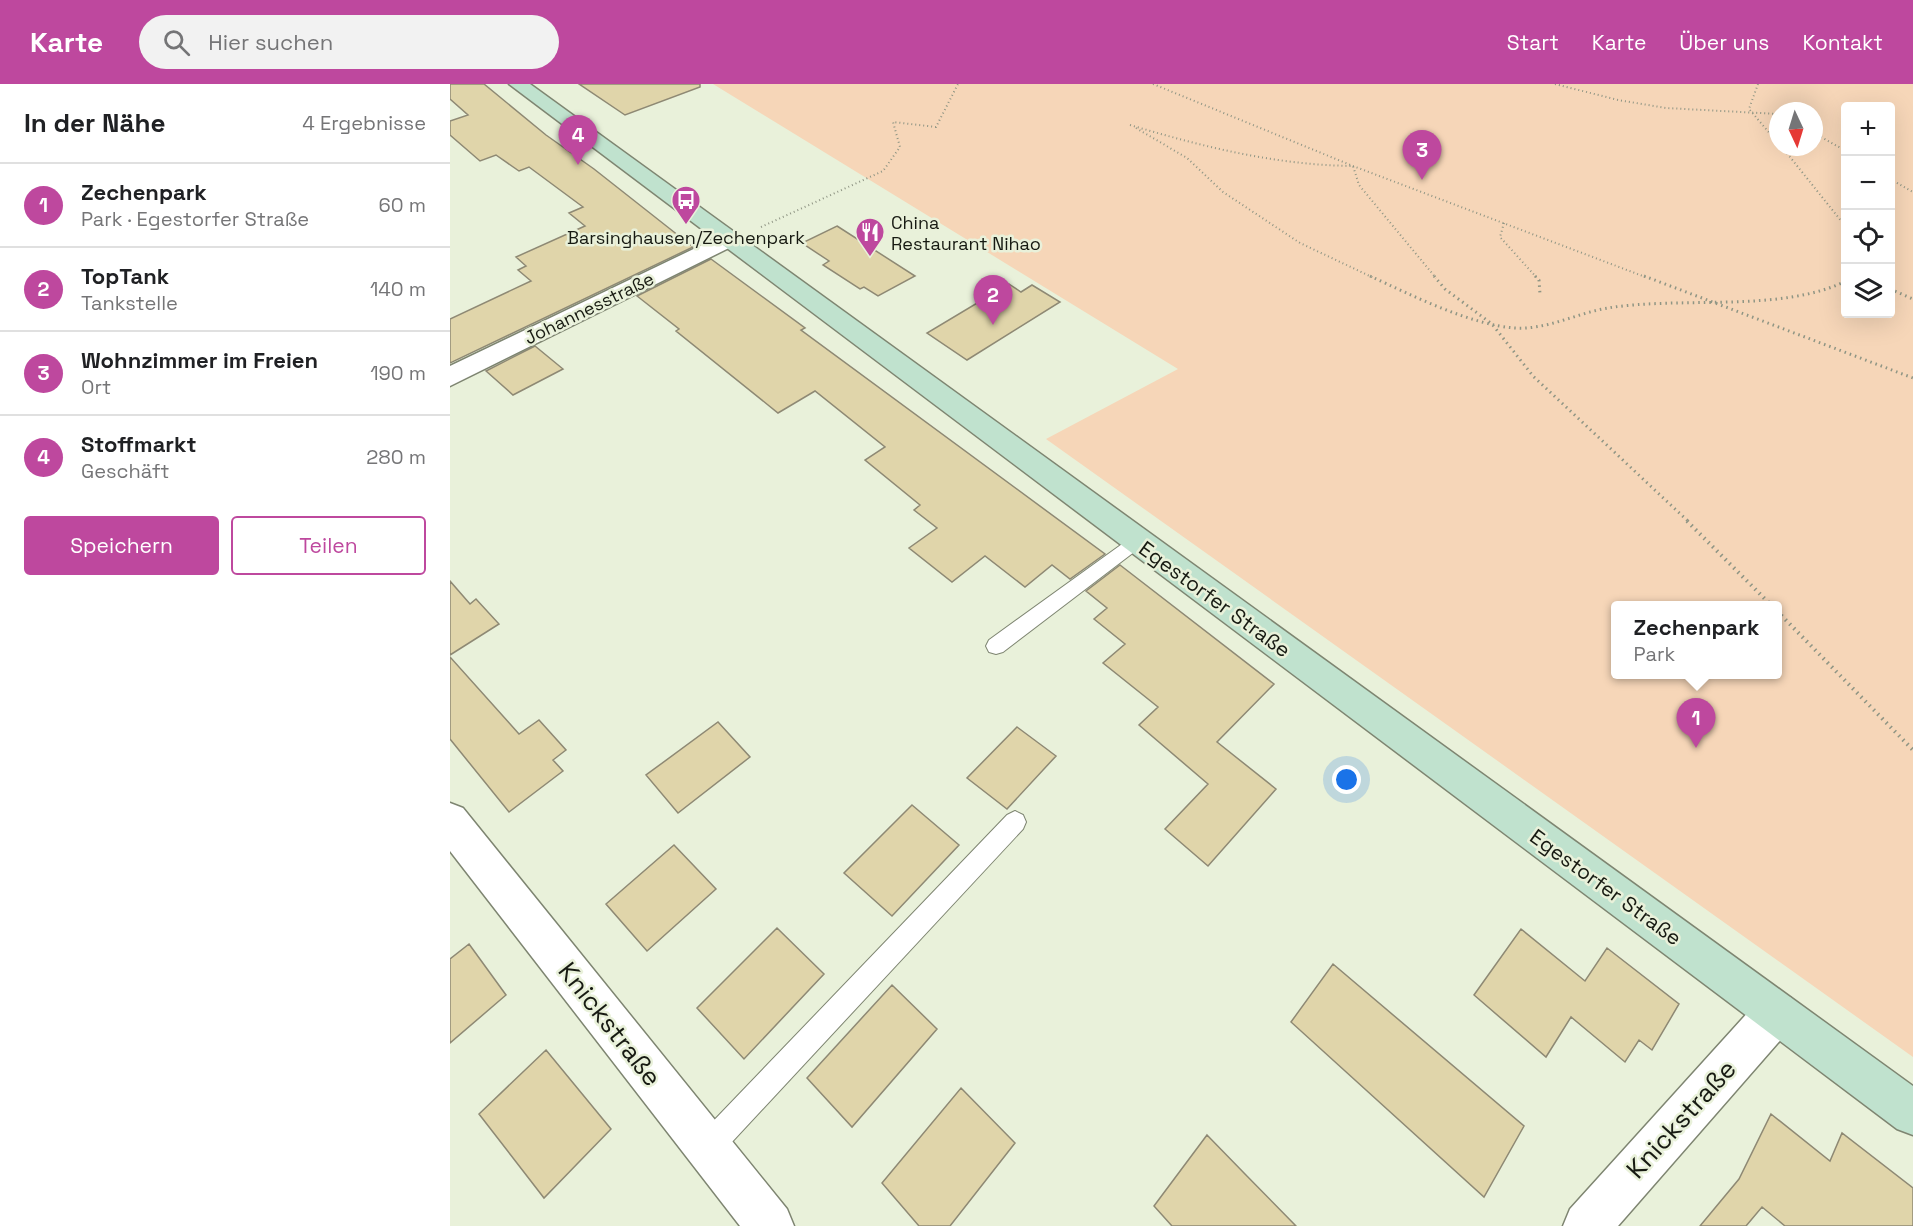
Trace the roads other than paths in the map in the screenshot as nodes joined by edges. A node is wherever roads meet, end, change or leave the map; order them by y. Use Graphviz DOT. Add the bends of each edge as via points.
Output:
graph roads {
  1 [pos="518,84"];
  2 [pos="729,239"];
  3 [pos="450,377"];
  4 [pos="1136,541"];
  5 [pos="996,646"];
  6 [pos="450,821"];
  7 [pos="1015,822"];
  8 [pos="1776,1013"];
  9 [pos="1913,1113"];
  10 [pos="708,1147"];
  11 [pos="770,1226"];
  12 [pos="1587,1226"];
  1 -- 2 [label="main road, Egestorfer Straße"];
  2 -- 3 [label="street, Johannesstraße"];
  2 -- 4 [label="main road, Egestorfer Straße"];
  4 -- 5 [label="lane"];
  4 -- 8 [label="main road, Egestorfer Straße"];
  6 -- 10 [label="street, Knickstraße"];
  7 -- 10 [label="lane"];
  8 -- 9 [label="main road, Egestorfer Straße"];
  8 -- 12 [label="street, Knickstraße"];
  10 -- 11 [label="street, Knickstraße"];
}
